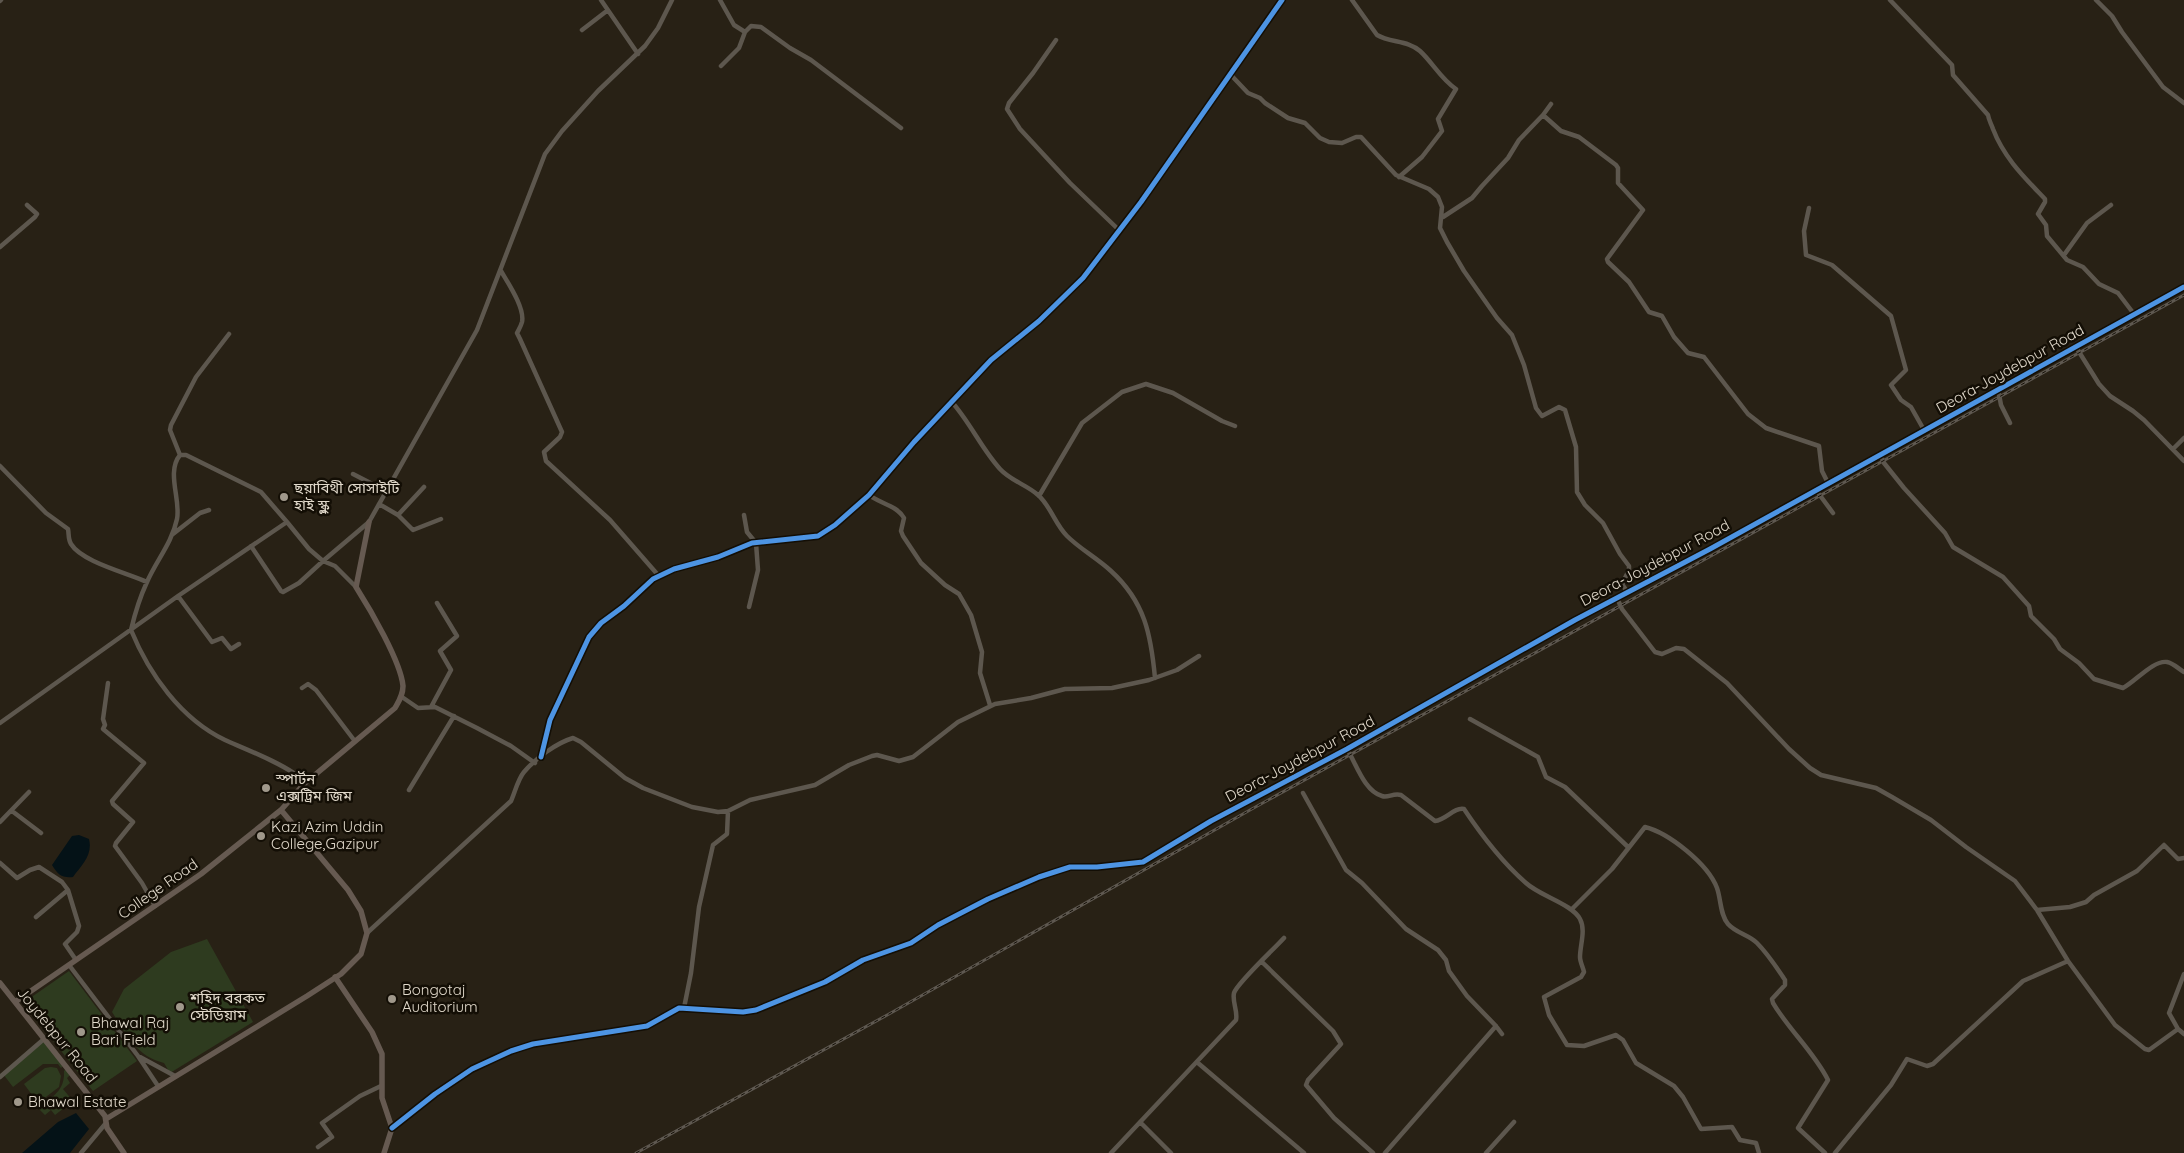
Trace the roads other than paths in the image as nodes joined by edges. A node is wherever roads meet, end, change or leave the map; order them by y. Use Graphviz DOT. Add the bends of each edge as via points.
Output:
graph roads {
  1 [pos="601,0"];
  2 [pos="672,0"];
  3 [pos="720,0"];
  4 [pos="1282,0"];
  5 [pos="1352,0"];
  6 [pos="1890,0"];
  7 [pos="2096,0"];
  8 [pos="608,10"];
  9 [pos="582,30"];
  10 [pos="745,32"];
  11 [pos="1056,40"];
  12 [pos="638,54"];
  13 [pos="721,66"];
  14 [pos="1230,74"];
  15 [pos="2184,103"];
  16 [pos="1550,104"];
  17 [pos="1543,115"];
  18 [pos="901,128"];
  19 [pos="1399,177"];
  20 [pos="27,205"];
  21 [pos="2111,206"];
  22 [pos="1809,208"];
  23 [pos="1443,218"];
  24 [pos="1120,231"];
  25 [pos="0,247"];
  26 [pos="2064,255"];
  27 [pos="501,271"];
  28 [pos="2184,287"];
  29 [pos="2134,314"];
  30 [pos="229,334"];
  31 [pos="2076,347"];
  32 [pos="1998,389"];
  33 [pos="951,401"];
  34 [pos="2010,423"];
  35 [pos="1235,426"];
  36 [pos="1924,430"];
  37 [pos="2184,438"];
  38 [pos="2173,448"];
  39 [pos="1880,454"];
  40 [pos="180,455"];
  41 [pos="2184,461"];
  42 [pos="0,466"];
  43 [pos="353,474"];
  44 [pos="1828,483"];
  45 [pos="424,487"];
  46 [pos="1816,490"];
  47 [pos="386,491"];
  48 [pos="869,495"];
  49 [pos="1039,496"];
  50 [pos="379,504"];
  51 [pos="209,510"];
  52 [pos="1834,513"];
  53 [pos="398,514"];
  54 [pos="744,515"];
  55 [pos="441,519"];
  56 [pos="286,522"];
  57 [pos="369,522"];
  58 [pos="172,535"];
  59 [pos="756,543"];
  60 [pos="251,546"];
  61 [pos="323,561"];
  62 [pos="658,576"];
  63 [pos="147,582"];
  64 [pos="356,587"];
  65 [pos="1628,593"];
  66 [pos="178,596"];
  67 [pos="1617,598"];
  68 [pos="437,604"];
  69 [pos="749,608"];
  70 [pos="130,630"];
  71 [pos="239,644"];
  72 [pos="1200,656"];
  73 [pos="2184,672"];
  74 [pos="1155,678"];
  75 [pos="108,683"];
  76 [pos="302,688"];
  77 [pos="402,697"];
  78 [pos="990,705"];
  79 [pos="431,706"];
  80 [pos="454,716"];
  81 [pos="1470,719"];
  82 [pos="0,723"];
  83 [pos="354,740"];
  84 [pos="1347,749"];
  85 [pos="540,757"];
  86 [pos="536,763"];
  87 [pos="304,784"];
  88 [pos="409,790"];
  89 [pos="29,792"];
  90 [pos="1303,794"];
  91 [pos="281,810"];
  92 [pos="12,811"];
  93 [pos="728,811"];
  94 [pos="0,822"];
  95 [pos="41,833"];
  96 [pos="1628,847"];
  97 [pos="2184,858"];
  98 [pos="0,863"];
  99 [pos="68,890"];
  100 [pos="156,906"];
  101 [pos="1572,909"];
  102 [pos="2037,910"];
  103 [pos="36,917"];
  104 [pos="367,932"];
  105 [pos="1284,938"];
  106 [pos="76,960"];
  107 [pos="2068,961"];
  108 [pos="1262,962"];
  109 [pos="69,965"];
  110 [pos="2184,974"];
  111 [pos="335,978"];
  112 [pos="1,985"];
  113 [pos="14,1002"];
  114 [pos="684,1008"];
  115 [pos="1496,1026"];
  116 [pos="2178,1029"];
  117 [pos="1502,1034"];
  118 [pos="2184,1034"];
  119 [pos="44,1039"];
  120 [pos="138,1056"];
  121 [pos="1198,1063"];
  122 [pos="175,1076"];
  123 [pos="0,1077"];
  124 [pos="158,1086"];
  125 [pos="381,1086"];
  126 [pos="106,1121"];
  127 [pos="1140,1122"];
  128 [pos="1514,1122"];
  129 [pos="392,1128"];
  130 [pos="318,1147"];
  131 [pos="81,1153"];
  132 [pos="124,1153"];
  133 [pos="384,1153"];
  134 [pos="1111,1153"];
  135 [pos="1171,1153"];
  136 [pos="1304,1153"];
  137 [pos="1372,1153"];
  138 [pos="1385,1153"];
  139 [pos="1486,1153"];
  140 [pos="1759,1153"];
  141 [pos="1825,1153"];
  142 [pos="1835,1153"];
  1 -- 8 [label="street"];
  2 -- 12 [label="street" via="658,28"];
  3 -- 10 [label="street" via="734,25"];
  4 -- 14 [label="street"];
  5 -- 19 [label="street" via="1377,34 1420,51 1456,89 1438,119 1442,131 1422,157"];
  6 -- 26 [label="street" via="1952,65 1953,75 1988,115 1999,144 2045,199 2039,216 2046,225 2046,236"];
  7 -- 15 [label="street" via="2112,16 2163,87"];
  8 -- 9 [label="street"];
  8 -- 12 [label="street"];
  10 -- 13 [label="street" via="739,48"];
  10 -- 18 [label="street" via="751,26 761,27"];
  11 -- 24 [label="street" via="1008,103 1007,109 1051,163"];
  12 -- 27 [label="street" via="598,91 545,154"];
  14 -- 19 [label="street" via="1248,93 1288,118 1305,123 1320,138 1342,143 1361,137"];
  14 -- 24 [label="street"];
  16 -- 17 [label="street"];
  17 -- 23 [label="street" via="1472,198"];
  17 -- 44 [label="street" via="1563,133 1579,137 1616,165 1618,183 1643,210 1607,261 1628,282 1649,312 1662,316 1688,353 1704,357 1746,412 1766,428 1819,446 1822,471"];
  19 -- 23 [label="street" via="1429,189 1438,197"];
  20 -- 25 [label="street" via="37,214"];
  21 -- 26 [label="street" via="2087,223"];
  22 -- 36 [label="street" via="1804,231 1806,255 1832,265 1892,318 1906,370 1891,385 1901,400 1911,407"];
  23 -- 65 [label="street" via="1440,228 1447,242 1491,310 1512,335 1540,415 1560,407 1565,410 1576,447 1577,492 1603,523 1629,566 1622,584"];
  24 -- 33 [label="street" via="1083,278 991,360"];
  26 -- 29 [label="street" via="2098,283 2118,293"];
  27 -- 47 [label="street" via="477,330"];
  27 -- 62 [label="street" via="517,299 522,316 518,333 520,339 562,432 544,452 546,461 610,520"];
  28 -- 29 [label="street, Deora-Joydebpur Road"];
  29 -- 31 [label="street, Deora-Joydebpur Road"];
  30 -- 40 [label="street" via="196,378 171,425"];
  31 -- 32 [label="street, Deora-Joydebpur Road"];
  31 -- 38 [label="street" via="2098,384"];
  32 -- 34 [label="street"];
  32 -- 36 [label="street, Deora-Joydebpur Road"];
  33 -- 48 [label="street"];
  33 -- 49 [label="street" via="1001,471"];
  35 -- 49 [label="street" via="1174,392 1146,384 1122,392 1082,423"];
  36 -- 39 [label="street, Deora-Joydebpur Road"];
  37 -- 38 [label="street"];
  38 -- 41 [label="street"];
  39 -- 44 [label="street, Deora-Joydebpur Road"];
  39 -- 73 [label="street" via="1899,482 1945,533 1953,548 2003,577 2060,649 2094,679 2123,688 2154,665 2164,662"];
  40 -- 56 [label="street" via="261,492"];
  40 -- 58 [label="street" via="176,460 175,474 178,518"];
  42 -- 63 [label="street" via="46,514 68,529 71,544 77,551 118,572"];
  43 -- 47 [label="street"];
  44 -- 46 [label="street, Deora-Joydebpur Road"];
  45 -- 53 [label="street"];
  46 -- 52 [label="street"];
  46 -- 65 [label="street, Deora-Joydebpur Road"];
  47 -- 50 [label="street"];
  48 -- 59 [label="street" via="836,525 818,536"];
  48 -- 78 [label="street" via="901,511 903,536 921,563 959,594 971,615 982,652 980,673"];
  49 -- 74 [label="street" via="1064,534 1112,572 1142,609 1152,644"];
  50 -- 53 [label="street"];
  50 -- 57 [label="street"];
  51 -- 58 [label="street" via="200,513"];
  53 -- 55 [label="street" via="413,530"];
  54 -- 59 [label="street" via="747,532"];
  56 -- 60 [label="street"];
  56 -- 61 [label="street"];
  57 -- 61 [label="street"];
  57 -- 64 [label="main road"];
  58 -- 63 [label="street"];
  59 -- 62 [label="street"];
  59 -- 69 [label="street" via="758,570"];
  60 -- 61 [label="street" via="283,592 300,583"];
  60 -- 66 [label="street"];
  61 -- 64 [label="street" via="335,566"];
  62 -- 85 [label="street" via="593,631 550,720"];
  63 -- 70 [label="street"];
  64 -- 77 [label="main road" via="375,618 401,676"];
  65 -- 67 [label="street, Deora-Joydebpur Road"];
  66 -- 70 [label="street"];
  66 -- 71 [label="street" via="212,642 222,638 231,648"];
  67 -- 84 [label="street, Deora-Joydebpur Road"];
  67 -- 102 [label="street" via="1655,652 1662,654 1676,648 1684,649 1727,683 1810,768 1822,776 1876,788 1931,820 2015,881"];
  68 -- 79 [label="street" via="457,636 440,651 451,670"];
  70 -- 82 [label="street"];
  70 -- 87 [label="street" via="166,691 188,715 221,738 291,771"];
  72 -- 74 [label="street"];
  74 -- 78 [label="street" via="1112,688 1065,689"];
  75 -- 100 [label="street" via="104,730 144,763 112,801 133,822 115,846"];
  76 -- 83 [label="street" via="308,684 316,690"];
  77 -- 79 [label="street" via="418,708"];
  77 -- 83 [label="main road, College Road" via="395,708"];
  78 -- 93 [label="street" via="958,722 913,757 899,761 872,756 815,785 750,800"];
  79 -- 80 [label="street"];
  80 -- 86 [label="street"];
  80 -- 88 [label="street"];
  81 -- 96 [label="street" via="1538,757 1546,777 1565,787"];
  83 -- 87 [label="main road, College Road"];
  84 -- 101 [label="street" via="1377,794 1401,795 1435,821 1464,809 1490,845 1527,884"];
  84 -- 114 [label="street, Deora-Joydebpur Road" via="1210,821 1143,862 1070,867 1039,877 988,899 911,943 863,960 825,982 756,1010"];
  85 -- 86 [label="street"];
  85 -- 93 [label="street" via="572,738 643,788 692,807"];
  86 -- 104 [label="street" via="524,772 511,801"];
  87 -- 91 [label="main road, College Road"];
  89 -- 92 [label="street"];
  90 -- 115 [label="street" via="1346,870 1406,930 1438,950 1467,996"];
  91 -- 100 [label="main road, College Road"];
  91 -- 104 [label="main road" via="348,890 361,911"];
  92 -- 94 [label="street"];
  92 -- 95 [label="street"];
  93 -- 114 [label="street" via="727,834 712,845"];
  96 -- 101 [label="street" via="1612,869"];
  96 -- 141 [label="street" via="1645,826 1686,850 1712,878 1728,923 1757,943 1777,968 1785,983 1772,999 1773,1003 1824,1070 1828,1080 1798,1128"];
  97 -- 102 [label="street" via="2178,859 2164,845 2137,872 2086,902"];
  98 -- 99 [label="street" via="17,878 39,867 62,882"];
  99 -- 103 [label="street"];
  99 -- 106 [label="street" via="79,926 65,944"];
  100 -- 106 [label="main road, College Road"];
  101 -- 140 [label="street" via="1582,922 1580,959 1584,972 1581,977 1544,997 1549,1015 1565,1042 1584,1046 1613,1035 1619,1036 1636,1063 1674,1086 1701,1129 1730,1126 1740,1140 1756,1143"];
  102 -- 107 [label="street"];
  104 -- 111 [label="main road" via="361,954"];
  105 -- 108 [label="street"];
  106 -- 109 [label="main road, College Road"];
  107 -- 116 [label="street" via="2115,1025 2145,1050"];
  107 -- 142 [label="street" via="2023,981 1933,1064 1927,1066 1906,1059 1891,1085"];
  108 -- 121 [label="street" via="1237,985 1234,997 1236,1020"];
  108 -- 137 [label="street" via="1333,1030 1341,1044 1306,1085 1334,1118"];
  109 -- 113 [label="main road, College Road"];
  109 -- 120 [label="street"];
  110 -- 116 [label="street" via="2169,1013"];
  111 -- 122 [label="main road"];
  111 -- 125 [label="main road" via="378,1042 383,1063"];
  112 -- 113 [label="main road, Joydebpur Road"];
  113 -- 119 [label="main road, Joydebpur Road"];
  114 -- 129 [label="street, Deora-Joydebpur Road" via="670,1012 647,1026 533,1044 501,1055 472,1069"];
  115 -- 117 [label="street"];
  115 -- 138 [label="street"];
  116 -- 118 [label="street"];
  119 -- 123 [label="street"];
  119 -- 126 [label="main road, Joydebpur Road"];
  120 -- 122 [label="street"];
  120 -- 124 [label="street"];
  121 -- 127 [label="street"];
  121 -- 136 [label="street"];
  122 -- 124 [label="main road"];
  124 -- 126 [label="main road"];
  125 -- 129 [label="main road" via="383,1105"];
  125 -- 130 [label="street" via="360,1096 322,1123 332,1136"];
  126 -- 131 [label="street"];
  126 -- 132 [label="main road, Joydebpur Road"];
  127 -- 134 [label="street"];
  127 -- 135 [label="street"];
  128 -- 139 [label="street"];
  129 -- 133 [label="main road"];
}
